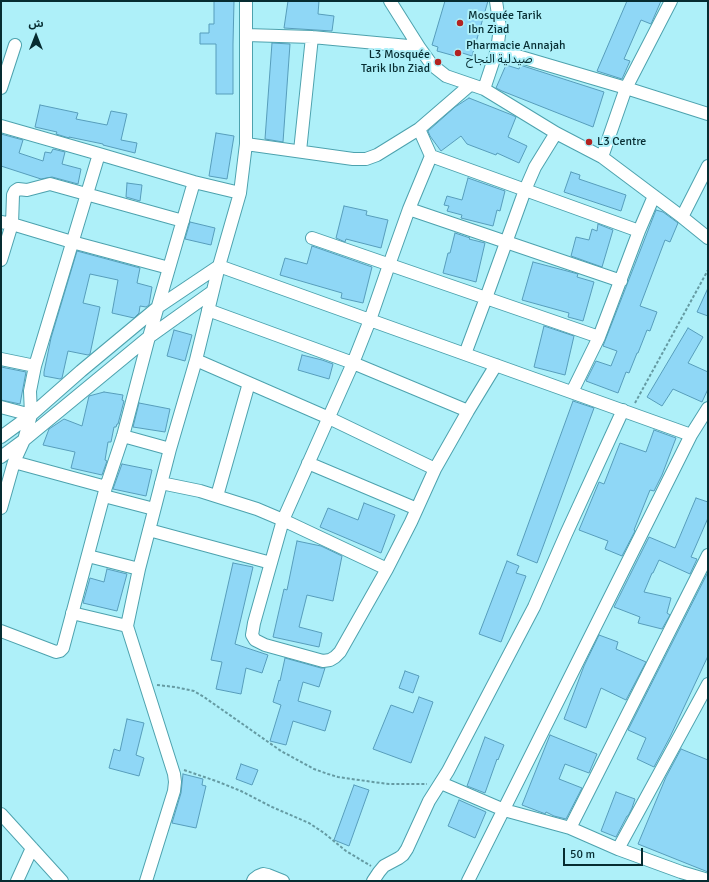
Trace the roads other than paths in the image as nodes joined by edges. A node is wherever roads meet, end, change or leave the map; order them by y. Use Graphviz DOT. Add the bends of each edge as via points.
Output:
graph roads {
  1 [pos="246,1"];
  2 [pos="390,1"];
  3 [pos="671,1"];
  4 [pos="497,2"];
  5 [pos="246,35"];
  6 [pos="312,37"];
  7 [pos="15,44"];
  8 [pos="419,47"];
  9 [pos="497,50"];
  10 [pos="470,85"];
  11 [pos="1,88"];
  12 [pos="626,88"];
  13 [pos="484,89"];
  14 [pos="708,114"];
  15 [pos="1,126"];
  16 [pos="419,129"];
  17 [pos="556,133"];
  18 [pos="246,144"];
  19 [pos="300,151"];
  20 [pos="99,154"];
  21 [pos="431,156"];
  22 [pos="602,157"];
  23 [pos="708,166"];
  24 [pos="194,182"];
  25 [pos="525,190"];
  26 [pos="240,193"];
  27 [pos="87,194"];
  28 [pos="654,196"];
  29 [pos="409,209"];
  30 [pos="682,217"];
  31 [pos="183,221"];
  32 [pos="6,223"];
  33 [pos="639,231"];
  34 [pos="312,238"];
  35 [pos="708,238"];
  36 [pos="72,242"];
  37 [pos="507,242"];
  38 [pos="1,260"];
  39 [pos="389,265"];
  40 [pos="219,266"];
  41 [pos="169,268"];
  42 [pos="621,281"];
  43 [pos="212,292"];
  44 [pos="486,298"];
  45 [pos="158,307"];
  46 [pos="208,310"];
  47 [pos="370,320"];
  48 [pos="149,337"];
  49 [pos="599,337"];
  50 [pos="465,354"];
  51 [pos="1,359"];
  52 [pos="196,360"];
  53 [pos="353,362"];
  54 [pos="496,365"];
  55 [pos="35,366"];
  56 [pos="249,383"];
  57 [pos="572,392"];
  58 [pos="1,407"];
  59 [pos="708,408"];
  60 [pos="468,411"];
  61 [pos="626,411"];
  62 [pos="30,415"];
  63 [pos="329,418"];
  64 [pos="692,435"];
  65 [pos="123,436"];
  66 [pos="1,437"];
  67 [pos="24,440"];
  68 [pos="170,449"];
  69 [pos="1,457"];
  70 [pos="14,462"];
  71 [pos="308,463"];
  72 [pos="435,470"];
  73 [pos="161,483"];
  74 [pos="105,491"];
  75 [pos="217,496"];
  76 [pos="1,508"];
  77 [pos="154,509"];
  78 [pos="417,509"];
  79 [pos="283,520"];
  80 [pos="149,530"];
  81 [pos="708,555"];
  82 [pos="88,556"];
  83 [pos="271,562"];
  84 [pos="139,569"];
  85 [pos="387,569"];
  86 [pos="72,613"];
  87 [pos="127,626"];
  88 [pos="1,631"];
  89 [pos="708,684"];
  90 [pos="441,783"];
  91 [pos="504,810"];
  92 [pos="1,814"];
  93 [pos="570,828"];
  94 [pos="32,848"];
  95 [pos="618,849"];
  96 [pos="376,876"];
  97 [pos="679,876"];
  98 [pos="708,880"];
  99 [pos="17,881"];
  100 [pos="62,881"];
  101 [pos="146,881"];
  102 [pos="253,881"];
  103 [pos="283,881"];
  104 [pos="468,881"];
  1 -- 5 [label="street"];
  2 -- 8 [label="street"];
  3 -- 12 [label="street"];
  4 -- 9 [label="street" via="500,28"];
  5 -- 6 [label="street"];
  5 -- 18 [label="street"];
  6 -- 8 [label="street"];
  6 -- 19 [label="street"];
  7 -- 11 [label="street"];
  8 -- 10 [label="street" via="432,65 446,76"];
  9 -- 12 [label="street"];
  9 -- 13 [label="street"];
  10 -- 13 [label="street"];
  10 -- 16 [label="street"];
  12 -- 14 [label="street"];
  12 -- 22 [label="street"];
  13 -- 17 [label="street"];
  15 -- 20 [label="street"];
  16 -- 19 [label="street" via="366,159"];
  16 -- 21 [label="street"];
  17 -- 22 [label="street"];
  17 -- 25 [label="street" via="535,167"];
  18 -- 19 [label="street"];
  18 -- 26 [label="street"];
  20 -- 24 [label="street"];
  20 -- 27 [label="street"];
  21 -- 25 [label="street"];
  21 -- 29 [label="street"];
  22 -- 28 [label="street"];
  23 -- 30 [label="street"];
  24 -- 26 [label="street"];
  24 -- 31 [label="street"];
  25 -- 33 [label="street"];
  25 -- 37 [label="street"];
  26 -- 40 [label="street"];
  27 -- 31 [label="street"];
  27 -- 32 [label="street" via="50,184 28,190 18,189 13,194"];
  27 -- 36 [label="street"];
  28 -- 30 [label="street"];
  28 -- 33 [label="street"];
  29 -- 37 [label="street"];
  29 -- 39 [label="street"];
  30 -- 35 [label="street"];
  31 -- 41 [label="street"];
  32 -- 36 [label="street"];
  32 -- 38 [label="street"];
  33 -- 42 [label="street"];
  34 -- 39 [label="street"];
  36 -- 41 [label="street"];
  36 -- 55 [label="street"];
  37 -- 42 [label="street"];
  37 -- 44 [label="street"];
  39 -- 44 [label="street"];
  39 -- 47 [label="street"];
  40 -- 43 [label="street"];
  40 -- 45 [label="street"];
  40 -- 47 [label="street"];
  41 -- 45 [label="street"];
  42 -- 49 [label="street"];
  43 -- 46 [label="street"];
  43 -- 48 [label="street"];
  44 -- 49 [label="street"];
  44 -- 50 [label="street"];
  45 -- 48 [label="street"];
  45 -- 62 [label="street"];
  46 -- 52 [label="street"];
  46 -- 53 [label="street"];
  47 -- 50 [label="street"];
  47 -- 53 [label="street"];
  48 -- 65 [label="street"];
  48 -- 67 [label="street"];
  49 -- 57 [label="street"];
  50 -- 54 [label="street"];
  51 -- 55 [label="street"];
  52 -- 56 [label="street"];
  52 -- 68 [label="street"];
  53 -- 60 [label="street"];
  53 -- 63 [label="street"];
  54 -- 57 [label="street"];
  54 -- 60 [label="street"];
  55 -- 62 [label="street" via="30,391"];
  56 -- 63 [label="street"];
  56 -- 75 [label="street"];
  57 -- 61 [label="street"];
  58 -- 62 [label="street"];
  59 -- 64 [label="street"];
  60 -- 72 [label="street"];
  61 -- 64 [label="street"];
  61 -- 90 [label="street" via="566,534 534,607"];
  62 -- 66 [label="street"];
  62 -- 67 [label="street"];
  63 -- 71 [label="street"];
  63 -- 72 [label="street"];
  64 -- 91 [label="street"];
  65 -- 68 [label="street"];
  65 -- 74 [label="street"];
  67 -- 69 [label="street"];
  67 -- 70 [label="street"];
  68 -- 73 [label="street"];
  70 -- 74 [label="street"];
  70 -- 76 [label="street"];
  71 -- 78 [label="street"];
  71 -- 79 [label="street"];
  72 -- 78 [label="street"];
  73 -- 75 [label="street"];
  73 -- 77 [label="street"];
  74 -- 77 [label="street"];
  74 -- 82 [label="street"];
  75 -- 79 [label="street"];
  77 -- 80 [label="street"];
  78 -- 85 [label="street"];
  79 -- 83 [label="street"];
  79 -- 85 [label="street"];
  80 -- 83 [label="street"];
  80 -- 84 [label="street"];
  81 -- 93 [label="street"];
  82 -- 84 [label="street"];
  82 -- 86 [label="street"];
  83 -- 85 [label="street" via="252,635 265,645 323,661 330,660 340,652"];
  84 -- 87 [label="street"];
  86 -- 87 [label="street"];
  86 -- 88 [label="street" via="60,651 56,652"];
  87 -- 101 [label="street" via="175,777 175,788"];
  89 -- 95 [label="street"];
  90 -- 91 [label="street"];
  90 -- 96 [label="street" via="428,801 407,849 399,858 384,866"];
  91 -- 93 [label="street"];
  91 -- 104 [label="street"];
  92 -- 94 [label="street"];
  93 -- 95 [label="street"];
  94 -- 99 [label="street"];
  94 -- 100 [label="street"];
  95 -- 97 [label="street"];
  97 -- 98 [label="street"];
  102 -- 103 [label="street" via="264,874"];
}
